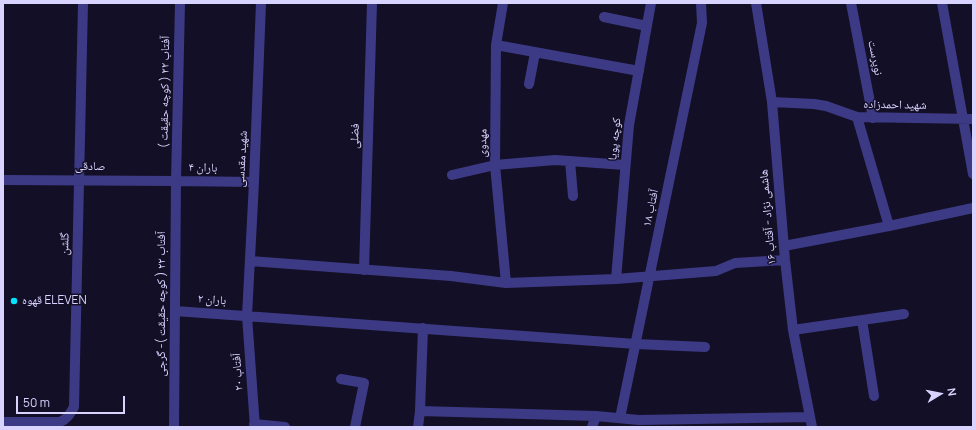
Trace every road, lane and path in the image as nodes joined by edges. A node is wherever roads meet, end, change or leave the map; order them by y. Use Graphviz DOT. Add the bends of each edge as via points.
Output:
graph roads {
  1 [pos="83,3"];
  2 [pos="180,3"];
  3 [pos="261,3"];
  4 [pos="372,3"];
  5 [pos="503,3"];
  6 [pos="652,3"];
  7 [pos="701,3"];
  8 [pos="756,3"];
  9 [pos="851,3"];
  10 [pos="942,3"];
  11 [pos="604,17"];
  12 [pos="647,26"];
  13 [pos="496,45"];
  14 [pos="535,53"];
  15 [pos="639,71"];
  16 [pos="529,84"];
  17 [pos="772,102"];
  18 [pos="857,117"];
  19 [pos="873,118"];
  20 [pos="968,119"];
  21 [pos="570,161"];
  22 [pos="495,165"];
  23 [pos="626,165"];
  24 [pos="973,174"];
  25 [pos="452,175"];
  26 [pos="3,180"];
  27 [pos="80,180"];
  28 [pos="176,181"];
  29 [pos="254,182"];
  30 [pos="573,196"];
  31 [pos="973,208"];
  32 [pos="889,226"];
  33 [pos="784,246"];
  34 [pos="785,260"];
  35 [pos="250,261"];
  36 [pos="364,270"];
  37 [pos="650,276"];
  38 [pos="616,279"];
  39 [pos="506,282"];
  40 [pos="175,311"];
  41 [pos="904,314"];
  42 [pos="247,316"];
  43 [pos="862,320"];
  44 [pos="423,328"];
  45 [pos="793,330"];
  46 [pos="636,344"];
  47 [pos="705,347"];
  48 [pos="341,379"];
  49 [pos="874,396"];
  50 [pos="420,411"];
  51 [pos="596,416"];
  52 [pos="620,418"];
  53 [pos="3,422"];
  54 [pos="811,422"];
  55 [pos="707,423"];
  56 [pos="255,426"];
  57 [pos="174,427"];
  58 [pos="285,427"];
  59 [pos="355,427"];
  60 [pos="418,427"];
  61 [pos="592,427"];
  1 -- 27 [label="street, گلشن"];
  2 -- 28 [label="street, آفتاب ۲۲ ( کوچه حقیقت )"];
  3 -- 29 [label="street, شهید مقدسی"];
  4 -- 36 [label="street, فضلی"];
  5 -- 13 [label="street, مهدوی"];
  6 -- 12 [label="street, کوچه پویا"];
  7 -- 37 [label="street, آفتاب ۱۸" via="702,23"];
  8 -- 17 [label="street, هاشمی نژاد - آقتاب ۱۶"];
  9 -- 19 [label="street, نوپرست"];
  10 -- 20 [label="street"];
  11 -- 12 [label="street"];
  12 -- 15 [label="street, کوچه پویا"];
  13 -- 14 [label="street"];
  13 -- 22 [label="street, مهدوی"];
  14 -- 15 [label="street"];
  14 -- 16 [label="street"];
  15 -- 23 [label="street, کوچه پویا" via="629,125"];
  17 -- 18 [label="street, شهید احمدزاده" via="826,106"];
  17 -- 33 [label="street, هاشمی نژاد - آقتاب ۱۶"];
  18 -- 19 [label="street, شهید احمدزاده"];
  18 -- 32 [label="street"];
  19 -- 20 [label="street, شهید احمدزاده"];
  20 -- 24 [label="street"];
  21 -- 22 [label="street"];
  21 -- 23 [label="street"];
  21 -- 30 [label="street"];
  22 -- 25 [label="street"];
  22 -- 39 [label="street, مهدوی"];
  23 -- 38 [label="street, کوچه پویا"];
  26 -- 27 [label="street, صادقی"];
  27 -- 28 [label="street, صادقی"];
  27 -- 53 [label="street, گلشن" via="74,407 66,419 60,422"];
  28 -- 29 [label="street, باران ۴"];
  28 -- 40 [label="street, آفتاب ۲۲ ( کوچه حقیقت )- گرجی"];
  29 -- 35 [label="street, شهید مقدسی"];
  31 -- 32 [label="street"];
  32 -- 33 [label="street"];
  33 -- 34 [label="street, هاشمی نژاد - آقتاب ۱۶"];
  34 -- 37 [label="street" via="735,263 716,271"];
  34 -- 45 [label="street, هاشمی نژاد - آقتاب ۱۶"];
  35 -- 36 [label="street"];
  35 -- 42 [label="street, شهید مقدسی"];
  36 -- 39 [label="street"];
  37 -- 38 [label="street"];
  37 -- 46 [label="street, آفتاب ۱۸"];
  38 -- 39 [label="street"];
  40 -- 42 [label="street, باران ۲"];
  40 -- 57 [label="street, آفتاب ۲۲ ( کوچه حقیقت )- گرجی"];
  41 -- 43 [label="street"];
  42 -- 44 [label="street, باران ۲"];
  42 -- 56 [label="street, آفتاب ۲۰"];
  43 -- 45 [label="street"];
  43 -- 49 [label="street"];
  44 -- 46 [label="street, باران ۲"];
  44 -- 50 [label="street"];
  45 -- 54 [label="street, هاشمی نژاد - آقتاب ۱۶"];
  46 -- 47 [label="street, باران ۲"];
  46 -- 52 [label="street, آفتاب ۱۸"];
  48 -- 59 [label="street" via="364,383"];
  50 -- 51 [label="street"];
  50 -- 60 [label="street"];
  51 -- 52 [label="street"];
  51 -- 61 [label="street"];
  52 -- 55 [label="street"];
  54 -- 55 [label="street"];
  56 -- 58 [label="street"];
}
